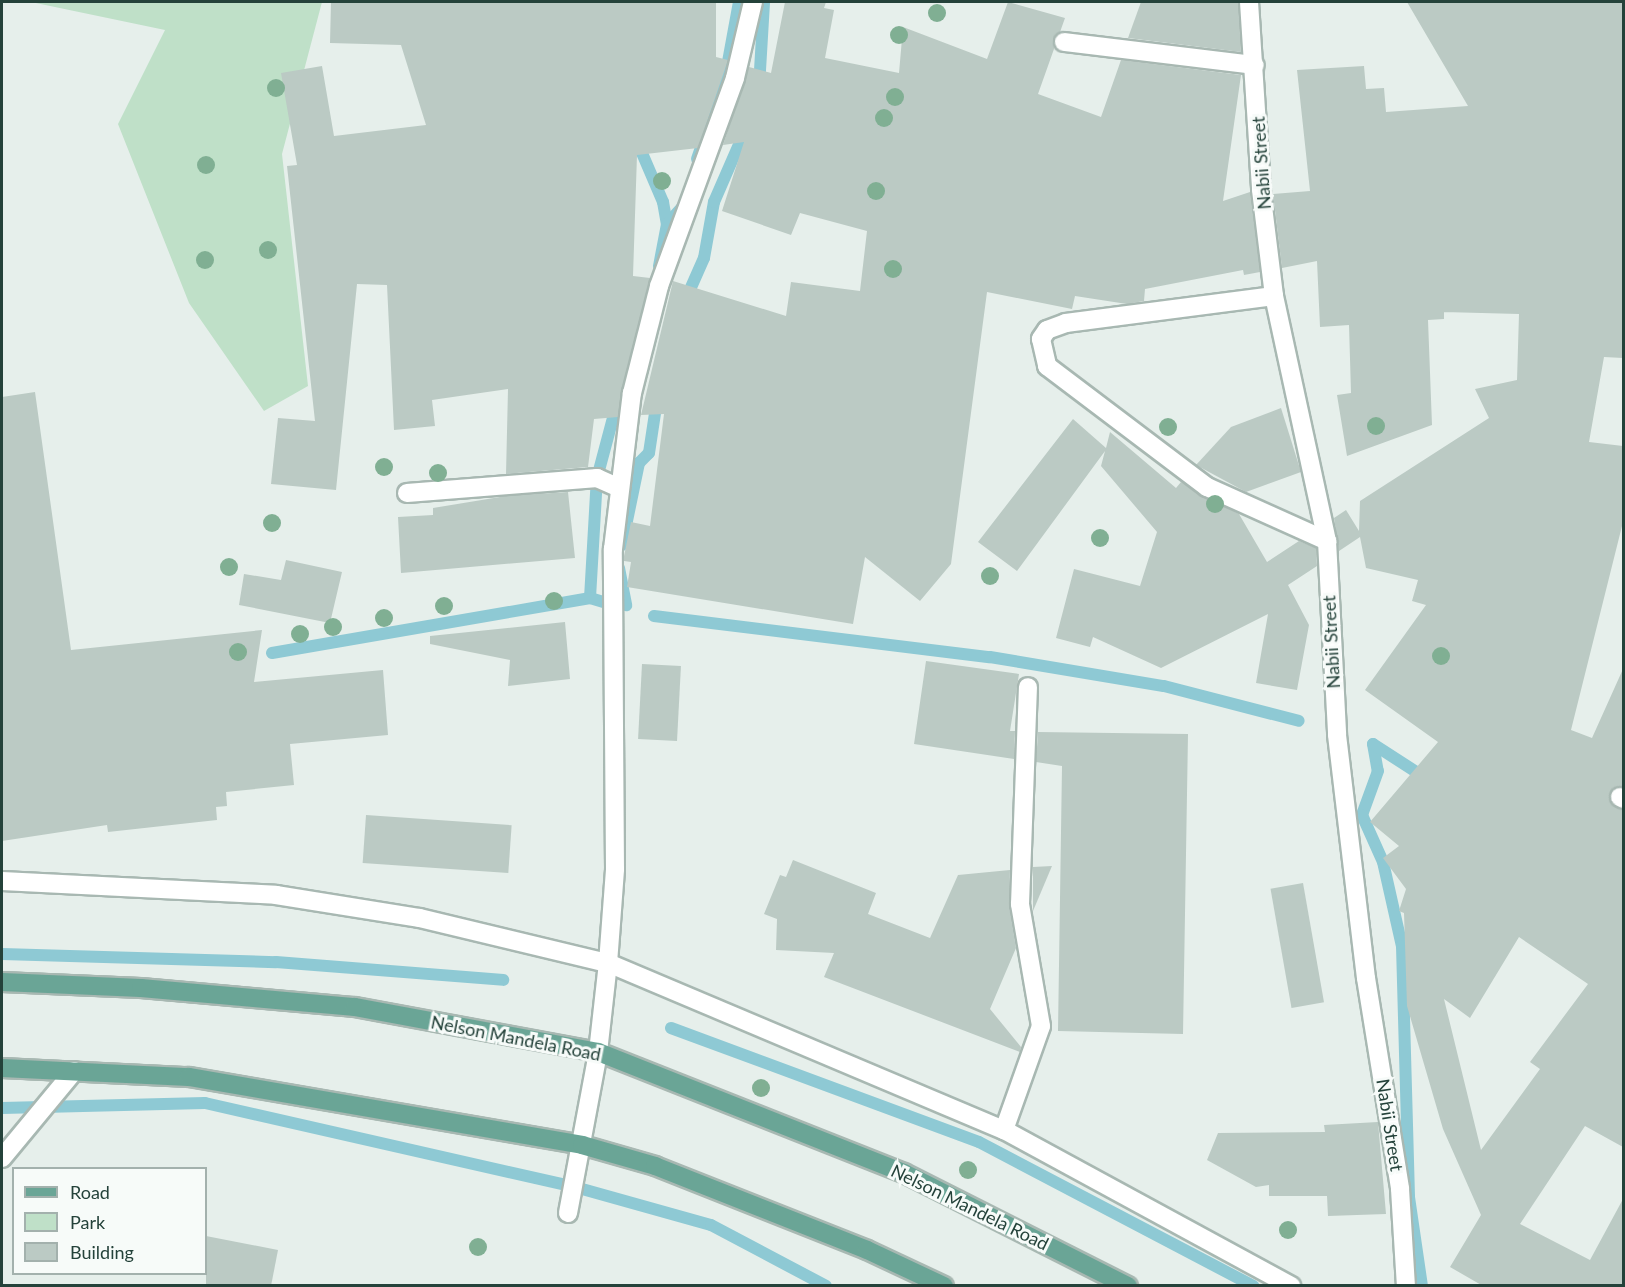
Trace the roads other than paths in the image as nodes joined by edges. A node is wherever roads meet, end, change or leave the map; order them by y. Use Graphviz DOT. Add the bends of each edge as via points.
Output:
graph roads {
  1 [pos="753,2"];
  2 [pos="1249,2"];
  3 [pos="1064,42"];
  4 [pos="1255,65"];
  5 [pos="1274,296"];
  6 [pos="619,488"];
  7 [pos="407,493"];
  8 [pos="1327,541"];
  9 [pos="1028,687"];
  10 [pos="2,881"];
  11 [pos="608,963"];
  12 [pos="2,982"];
  13 [pos="598,1053"];
  14 [pos="2,1068"];
  15 [pos="74,1071"];
  16 [pos="1004,1130"];
  17 [pos="582,1145"];
  18 [pos="2,1158"];
  19 [pos="568,1213"];
  20 [pos="944,1286"];
  21 [pos="1128,1286"];
  22 [pos="1291,1286"];
  23 [pos="1406,1286"];
  1 -- 6 [label="street" via="735,78 645,336"];
  2 -- 4 [label="street, Nabii Street"];
  3 -- 4 [label="street"];
  4 -- 5 [label="street, Nabii Street" via="1261,190"];
  5 -- 8 [label="street, Nabii Street"];
  5 -- 8 [label="street" via="1066,323 1047,330 1041,339 1047,366 1207,487"];
  6 -- 7 [label="street" via="597,478"];
  6 -- 11 [label="street" via="611,602 615,869"];
  8 -- 23 [label="street, Nabii Street" via="1337,735 1366,978 1400,1189"];
  9 -- 16 [label="street" via="1020,904 1041,1026"];
  10 -- 11 [label="street" via="276,896 420,918"];
  11 -- 13 [label="street"];
  11 -- 16 [label="street"];
  12 -- 13 [label="main road, Nelson Mandela Road" via="141,988 355,1007"];
  13 -- 17 [label="street"];
  13 -- 21 [label="main road, Nelson Mandela Road" via="904,1173"];
  14 -- 15 [label="main road"];
  15 -- 17 [label="main road" via="189,1077"];
  15 -- 18 [label="street"];
  16 -- 22 [label="street"];
  17 -- 19 [label="street"];
  17 -- 20 [label="main road" via="676,1174 867,1250"];
}
